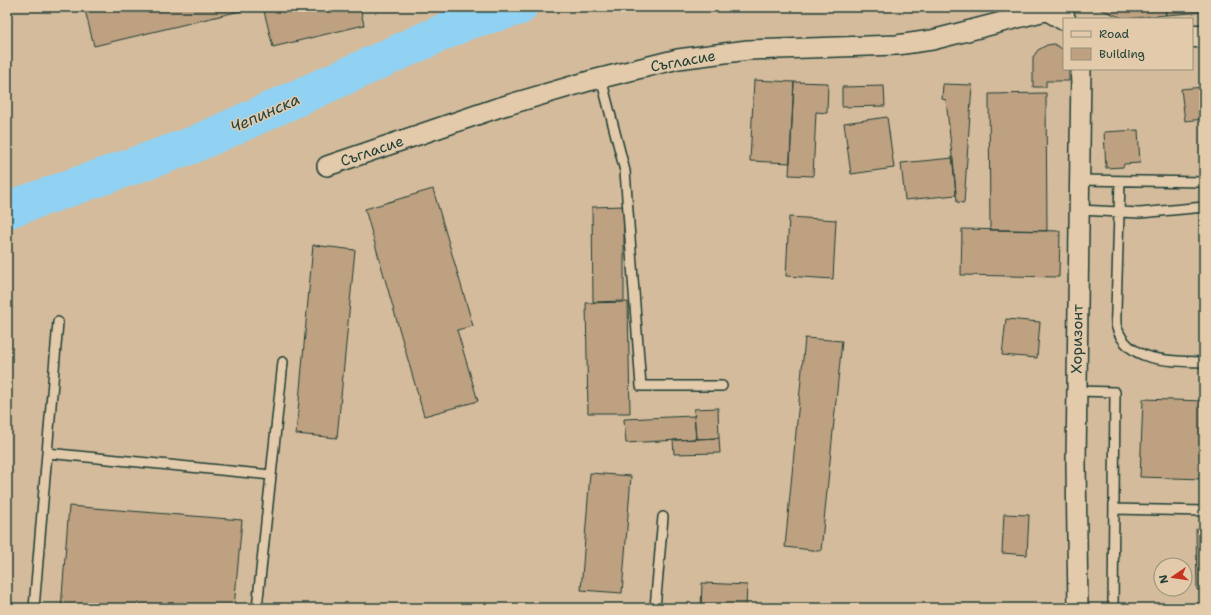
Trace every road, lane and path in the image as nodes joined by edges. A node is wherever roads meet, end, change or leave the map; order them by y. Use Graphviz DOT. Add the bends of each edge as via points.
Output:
graph roads {
  1 [pos="1052,12"];
  2 [pos="1193,36"];
  3 [pos="1204,36"];
  4 [pos="1081,70"];
  5 [pos="602,78"];
  6 [pos="327,166"];
  7 [pos="1080,180"];
  8 [pos="1120,181"];
  9 [pos="1204,182"];
  10 [pos="1204,207"];
  11 [pos="1079,210"];
  12 [pos="1119,212"];
  13 [pos="58,322"];
  14 [pos="283,362"];
  15 [pos="1204,362"];
  16 [pos="722,386"];
  17 [pos="1077,391"];
  18 [pos="47,453"];
  19 [pos="271,475"];
  20 [pos="1114,509"];
  21 [pos="1204,511"];
  22 [pos="663,517"];
  23 [pos="34,608"];
  24 [pos="257,608"];
  25 [pos="656,608"];
  26 [pos="1078,608"];
  27 [pos="1113,608"];
  1 -- 5 [label="street, Съгласие" via="932,40 897,45 748,50 678,59"];
  2 -- 3 [label="street"];
  4 -- 7 [label="street, Хоризонт"];
  5 -- 6 [label="street, Съгласие" via="497,108"];
  5 -- 16 [label="lane" via="625,171 641,386"];
  7 -- 8 [label="lane"];
  7 -- 11 [label="street, Хоризонт"];
  8 -- 9 [label="lane"];
  8 -- 12 [label="lane"];
  10 -- 12 [label="lane" via="1171,211"];
  11 -- 12 [label="lane"];
  11 -- 17 [label="street, Хоризонт"];
  12 -- 15 [label="lane" via="1117,328 1128,345 1148,357 1169,361"];
  13 -- 18 [label="lane"];
  14 -- 19 [label="lane"];
  17 -- 20 [label="lane" via="1115,392"];
  17 -- 26 [label="street, Хоризонт"];
  18 -- 19 [label="lane"];
  18 -- 23 [label="lane"];
  19 -- 24 [label="lane"];
  20 -- 21 [label="lane"];
  20 -- 27 [label="lane"];
  22 -- 25 [label="lane"];
}
